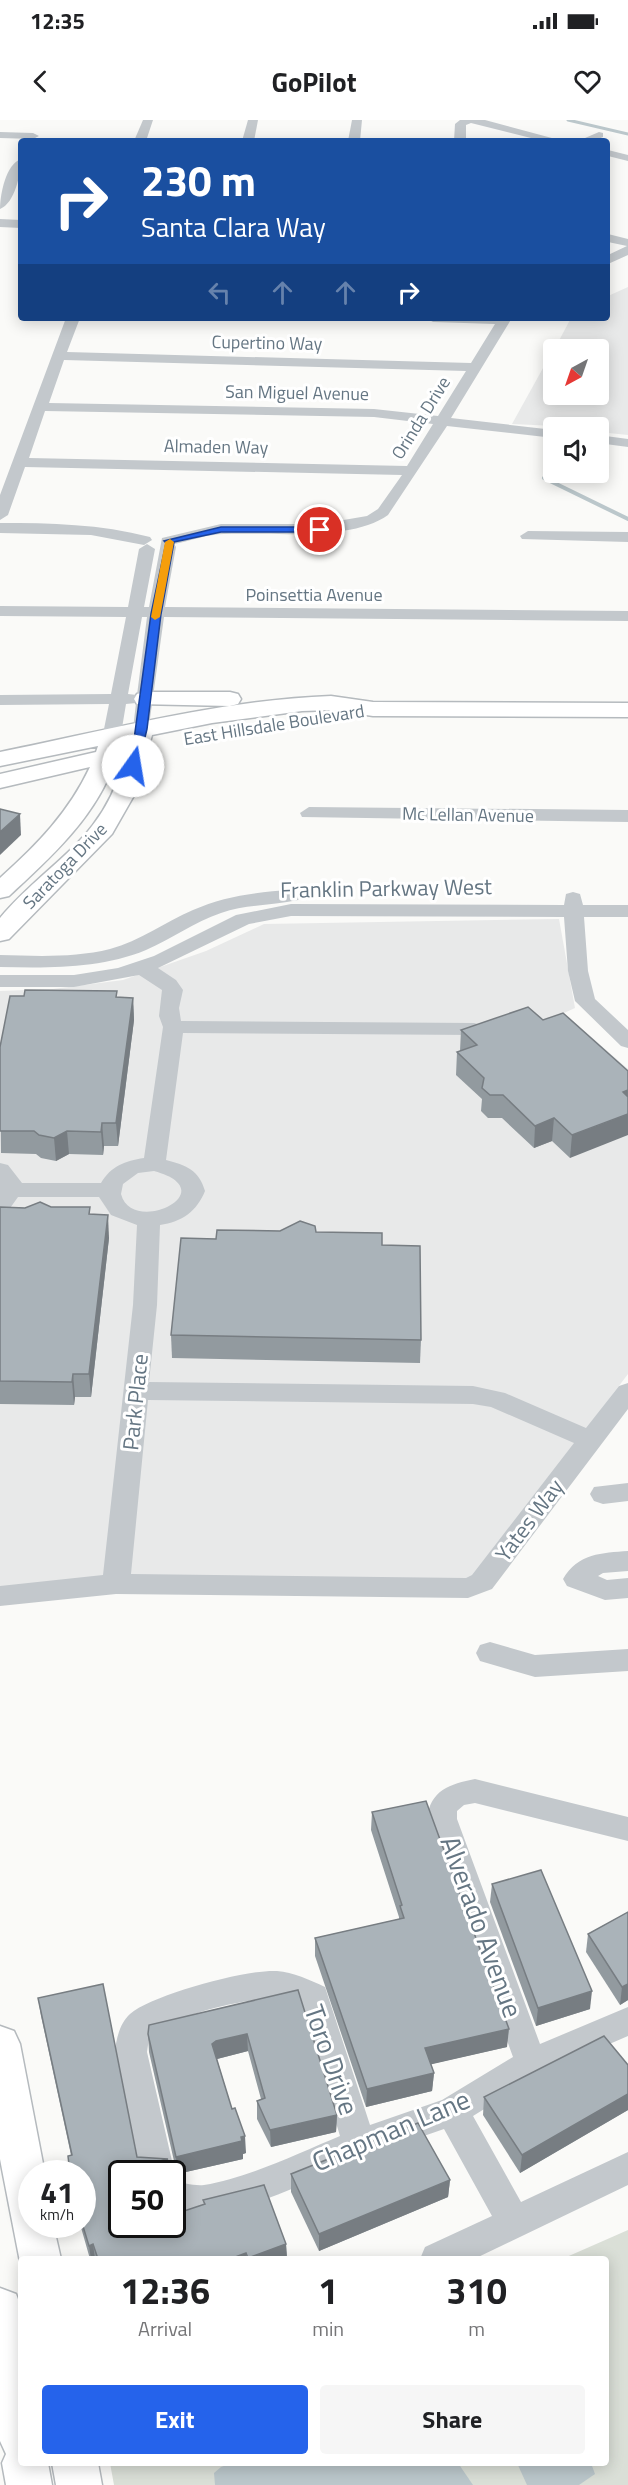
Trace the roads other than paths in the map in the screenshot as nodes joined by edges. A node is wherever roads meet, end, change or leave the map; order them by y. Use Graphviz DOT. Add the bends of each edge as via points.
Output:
graph roads {
  1 [pos="148,120"];
  2 [pos="253,120"];
  3 [pos="357,120"];
  4 [pos="470,120"];
  5 [pos="0,135"];
  6 [pos="34,135"];
  7 [pos="599,135"];
  8 [pos="141,138"];
  9 [pos="249,138"];
  10 [pos="354,138"];
  11 [pos="460,138"];
  12 [pos="545,138"];
  13 [pos="592,138"];
  14 [pos="610,154"];
  15 [pos="628,158"];
  16 [pos="18,168"];
  17 [pos="0,205"];
  18 [pos="0,223"];
  19 [pos="18,224"];
  20 [pos="610,238"];
  21 [pos="628,243"];
  22 [pos="628,250"];
  23 [pos="610,259"];
  24 [pos="72,321"];
  25 [pos="504,321"];
  26 [pos="58,357"];
  27 [pos="476,366"];
  28 [pos="38,407"];
  29 [pos="443,422"];
  30 [pos="543,433"];
  31 [pos="609,440"];
  32 [pos="628,443"];
  33 [pos="19,462"];
  34 [pos="412,471"];
  35 [pos="0,515"];
  36 [pos="0,528"];
  37 [pos="528,536"];
  38 [pos="628,537"];
  39 [pos="168,544"];
  40 [pos="145,545"];
  41 [pos="0,611"];
  42 [pos="135,613"];
  43 [pos="156,614"];
  44 [pos="628,616"];
  45 [pos="118,699"];
  46 [pos="145,699"];
  47 [pos="0,700"];
  48 [pos="302,704"];
  49 [pos="373,709"];
  50 [pos="628,710"];
  51 [pos="112,734"];
  52 [pos="140,739"];
  53 [pos="106,757"];
  54 [pos="0,759"];
  55 [pos="32,774"];
  56 [pos="0,781"];
  57 [pos="91,792"];
  58 [pos="309,813"];
  59 [pos="628,816"];
  60 [pos="0,891"];
  61 [pos="628,898"];
  62 [pos="574,904"];
  63 [pos="605,904"];
  64 [pos="628,911"];
  65 [pos="0,934"];
  66 [pos="0,961"];
  67 [pos="142,968"];
  68 [pos="0,981"];
  69 [pos="173,1027"];
  70 [pos="474,1029"];
  71 [pos="628,1042"];
  72 [pos="154,1164"];
  73 [pos="0,1170"];
  74 [pos="108,1190"];
  75 [pos="6,1198"];
  76 [pos="149,1219"];
  77 [pos="137,1391"];
  78 [pos="628,1392"];
  79 [pos="590,1440"];
  80 [pos="628,1561"];
  81 [pos="116,1584"];
  82 [pos="628,1588"];
  83 [pos="0,1596"];
  84 [pos="490,1653"];
  85 [pos="628,1660"];
  86 [pos="579,1665"];
  87 [pos="628,1676"];
  88 [pos="628,1829"];
  89 [pos="628,2021"];
  90 [pos="0,2044"];
  91 [pos="531,2063"];
  92 [pos="452,2110"];
  93 [pos="360,2144"];
  94 [pos="21,2160"];
  95 [pos="155,2160"];
  96 [pos="628,2168"];
  97 [pos="186,2199"];
  98 [pos="514,2223"];
  99 [pos="35,2238"];
  100 [pos="38,2256"];
  101 [pos="443,2256"];
  102 [pos="0,2309"];
  103 [pos="18,2403"];
  104 [pos="26,2466"];
  105 [pos="76,2466"];
  106 [pos="29,2485"];
  107 [pos="79,2485"];
  1 -- 8 [label="street"];
  2 -- 9 [label="street"];
  3 -- 10 [label="street"];
  4 -- 11 [label="street" via="461,124"];
  4 -- 12 [label="street"];
  5 -- 6 [label="street"];
  7 -- 13 [label="street"];
  14 -- 15 [label="street"];
  16 -- 17 [label="street"];
  18 -- 19 [label="street"];
  20 -- 21 [label="street"];
  22 -- 23 [label="street"];
  24 -- 26 [label="street"];
  25 -- 27 [label="street, Orinda Drive"];
  26 -- 27 [label="street, Cupertino Way"];
  26 -- 28 [label="street"];
  27 -- 29 [label="street, Orinda Drive"];
  28 -- 29 [label="street, San Miguel Avenue" via="374,413"];
  28 -- 33 [label="street"];
  29 -- 30 [label="street, San Miguel Avenue"];
  29 -- 34 [label="street, Orinda Drive"];
  31 -- 32 [label="street"];
  33 -- 34 [label="street, Almaden Way"];
  33 -- 35 [label="street"];
  34 -- 39 [label="street, Orinda Drive" via="383,512 372,520 320,530 221,529"];
  36 -- 40 [label="street, Orinda Drive" via="89,528 117,532"];
  37 -- 38 [label="street"];
  39 -- 40 [label="street, Orinda Drive" via="158,538"];
  39 -- 43 [label="street, Saratoga Drive"];
  40 -- 42 [label="street, Saratoga Drive"];
  41 -- 42 [label="street, Poinsettia Avenue"];
  42 -- 43 [label="street, Poinsettia Avenue"];
  42 -- 45 [label="street, Saratoga Drive"];
  43 -- 44 [label="street, Poinsettia Avenue"];
  43 -- 46 [label="street, Saratoga Drive"];
  45 -- 46 [label="street"];
  45 -- 47 [label="street"];
  45 -- 51 [label="street, Saratoga Drive"];
  46 -- 48 [label="main road"];
  46 -- 52 [label="street, Saratoga Drive"];
  48 -- 49 [label="main road, East Hillsdale Boulevard" via="331,703"];
  48 -- 52 [label="main road, East Hillsdale Boulevard" via="238,711"];
  49 -- 50 [label="main road, East Hillsdale Boulevard"];
  49 -- 52 [label="main road, East Hillsdale Boulevard"];
  51 -- 52 [label="main road, East Hillsdale Boulevard"];
  51 -- 53 [label="main road, Saratoga Drive"];
  51 -- 54 [label="main road, East Hillsdale Boulevard"];
  52 -- 53 [label="main road, East Hillsdale Boulevard"];
  52 -- 65 [label="main road, Saratoga Drive" via="123,796 107,824"];
  53 -- 55 [label="main road, East Hillsdale Boulevard"];
  53 -- 57 [label="main road, Saratoga Drive"];
  55 -- 56 [label="main road, East Hillsdale Boulevard"];
  55 -- 57 [label="main road" via="76,781"];
  57 -- 60 [label="main road, Saratoga Drive" via="62,833"];
  58 -- 59 [label="street, Mc Lellan Avenue"];
  61 -- 63 [label="street"];
  62 -- 63 [label="street, Franklin Parkway West"];
  62 -- 66 [label="street, Franklin Parkway West" via="323,895 251,899 211,909 151,940 110,955 65,962"];
  62 -- 67 [label="street, Franklin Parkway West" via="291,910 243,920"];
  62 -- 71 [label="street" via="578,971 585,1001"];
  63 -- 64 [label="street"];
  67 -- 68 [label="street, Franklin Parkway West" via="99,978"];
  67 -- 69 [label="street" via="171,984 169,1021"];
  69 -- 70 [label="street"];
  69 -- 72 [label="street"];
  72 -- 74 [label="street" via="123,1171"];
  72 -- 76 [label="street" via="183,1172 195,1191 191,1202 180,1211"];
  73 -- 75 [label="street" via="11,1182"];
  74 -- 75 [label="street"];
  74 -- 76 [label="street" via="110,1201 118,1210"];
  76 -- 77 [label="street, Park Place"];
  77 -- 79 [label="street" via="473,1395 496,1399"];
  77 -- 81 [label="street, Park Place"];
  78 -- 79 [label="street"];
  79 -- 81 [label="street, Yates Way" via="482,1582 468,1588"];
  80 -- 82 [label="street" via="596,1563 577,1579 605,1590"];
  81 -- 83 [label="street, Yates Way"];
  84 -- 86 [label="street" via="535,1666"];
  85 -- 86 [label="street"];
  86 -- 87 [label="street"];
  88 -- 91 [label="street, Alverado Avenue" via="475,1791 456,1795 443,1806 442,1820"];
  89 -- 91 [label="street, Chapman Lane"];
  90 -- 94 [label="main road"];
  91 -- 92 [label="street, Chapman Lane"];
  92 -- 93 [label="street, Chapman Lane"];
  92 -- 98 [label="street"];
  93 -- 95 [label="street, Toro Drive" via="314,1997 294,1988 271,1985 166,2009 142,2023 132,2036 131,2052"];
  93 -- 97 [label="street, Chapman Lane" via="279,2178 203,2201"];
  96 -- 98 [label="street"];
  98 -- 101 [label="street"];
  99 -- 100 [label="main road"];
  102 -- 103 [label="main road"];
  104 -- 106 [label="main road"];
  105 -- 107 [label="main road"];
}
